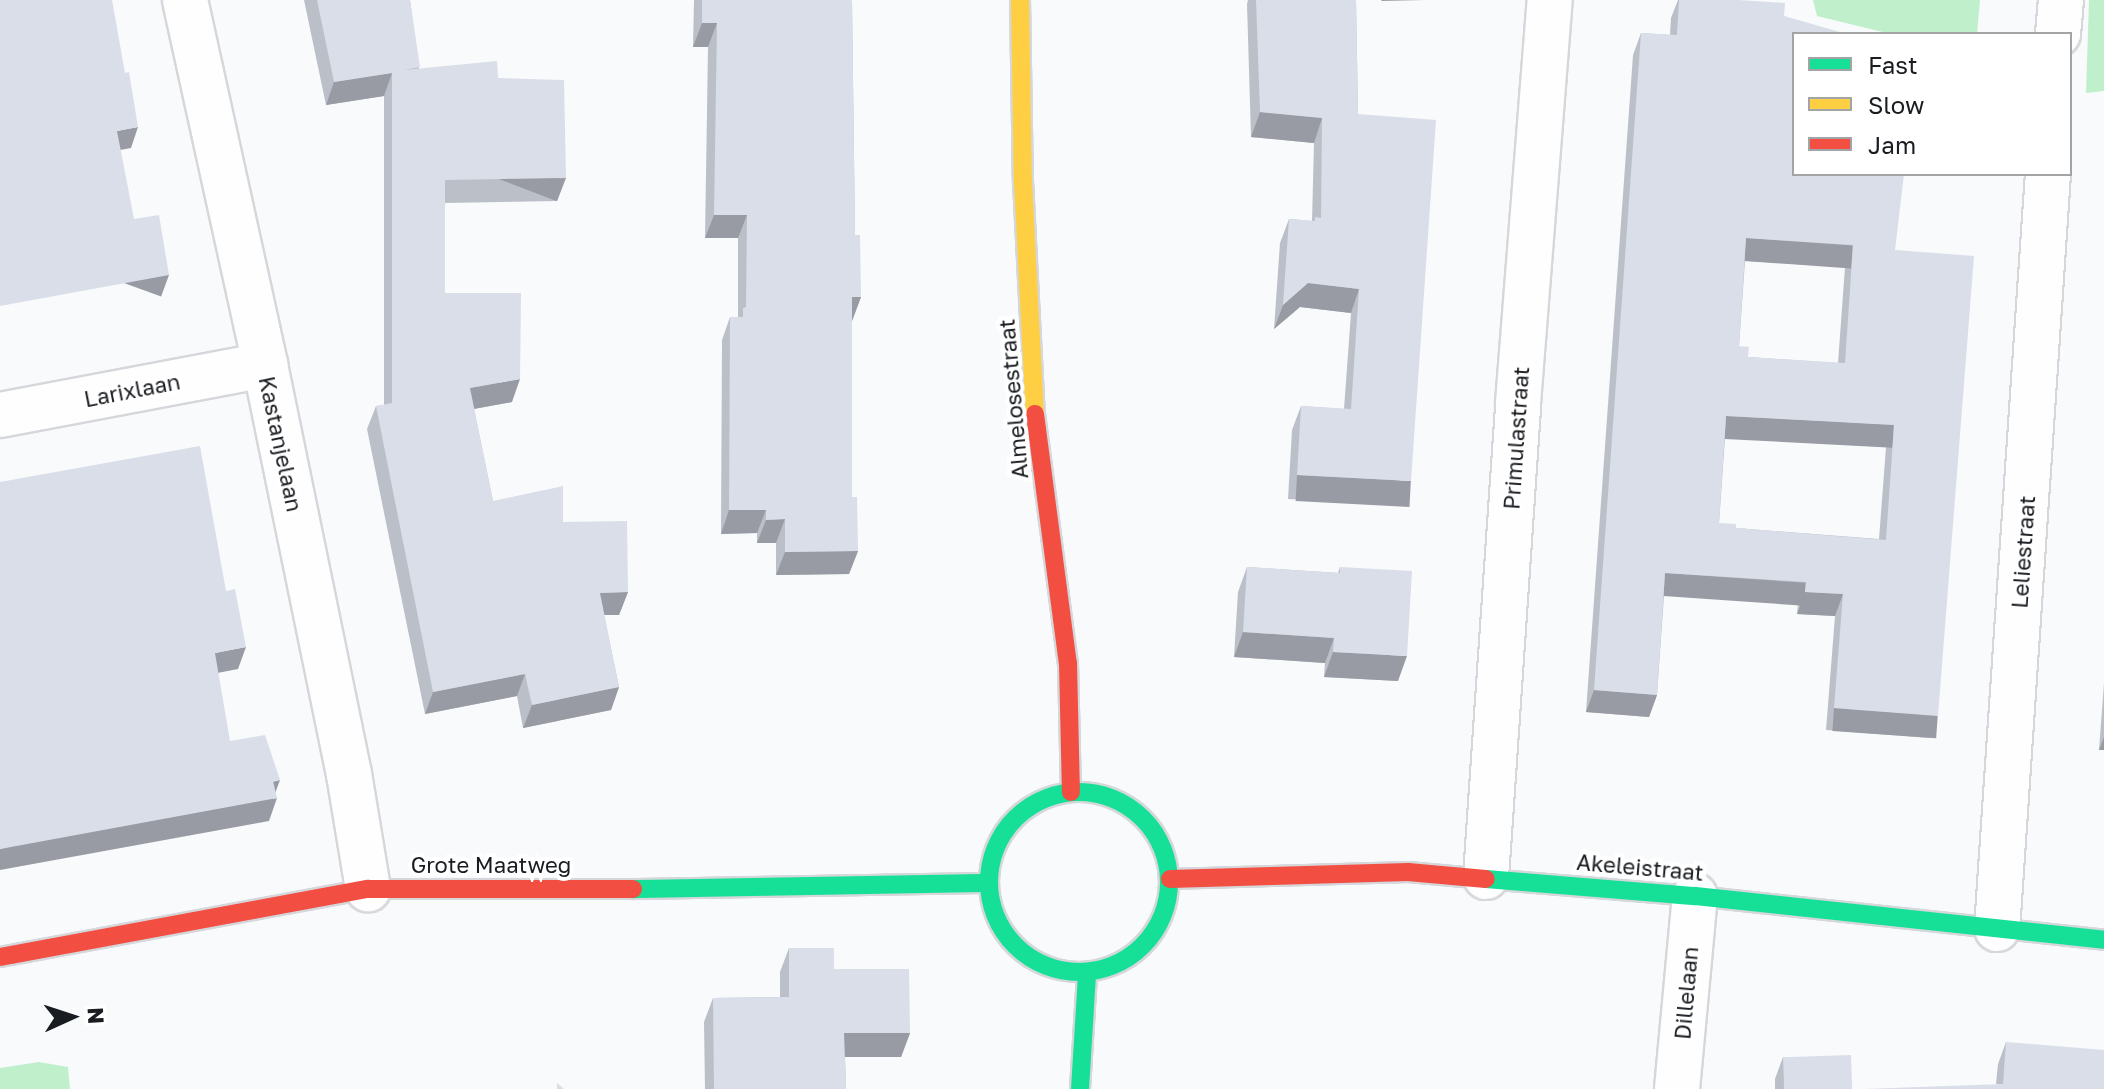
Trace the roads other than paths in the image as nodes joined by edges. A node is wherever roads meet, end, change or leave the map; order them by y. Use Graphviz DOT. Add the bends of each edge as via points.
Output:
graph roads {
  1 [pos="185,0"];
  2 [pos="1020,0"];
  3 [pos="1550,0"];
  4 [pos="2061,0"];
  5 [pos="2058,32"];
  6 [pos="2048,176"];
  7 [pos="265,365"];
  8 [pos="0,415"];
  9 [pos="1071,792"];
  10 [pos="1486,877"];
  11 [pos="1170,879"];
  12 [pos="988,883"];
  13 [pos="368,889"];
  14 [pos="1695,896"];
  15 [pos="1997,929"];
  16 [pos="2104,940"];
  17 [pos="0,957"];
  18 [pos="1087,973"];
  19 [pos="1080,1089"];
  20 [pos="1677,1089"];
  1 -- 7 [label="street, Kastanjelaan"];
  2 -- 9 [label="street, Almelosestraat" via="1035,417 1068,663"];
  3 -- 10 [label="street, Primulastraat"];
  4 -- 5 [label="street"];
  6 -- 15 [label="street, Leliestraat"];
  7 -- 8 [label="street, Larixlaan"];
  7 -- 13 [label="street, Kastanjelaan"];
  9 -- 11 [label="street" via="1100,794 1127,805 1149,825 1164,850"];
  9 -- 12 [label="street" via="1044,798 1022,812 992,856"];
  10 -- 11 [label="street, Akeleistraat" via="1408,872"];
  10 -- 14 [label="street, Akeleistraat"];
  11 -- 18 [label="street" via="1166,907 1146,942 1114,967"];
  12 -- 13 [label="street, Grote Maatweg"];
  12 -- 18 [label="street" via="993,913 1008,939 1030,959 1057,971"];
  13 -- 17 [label="street, Grote Maatweg"];
  14 -- 15 [label="street, Akeleistraat"];
  14 -- 20 [label="street, Dillelaan"];
  15 -- 16 [label="street, Akeleistraat"];
  18 -- 19 [label="street"];
}
